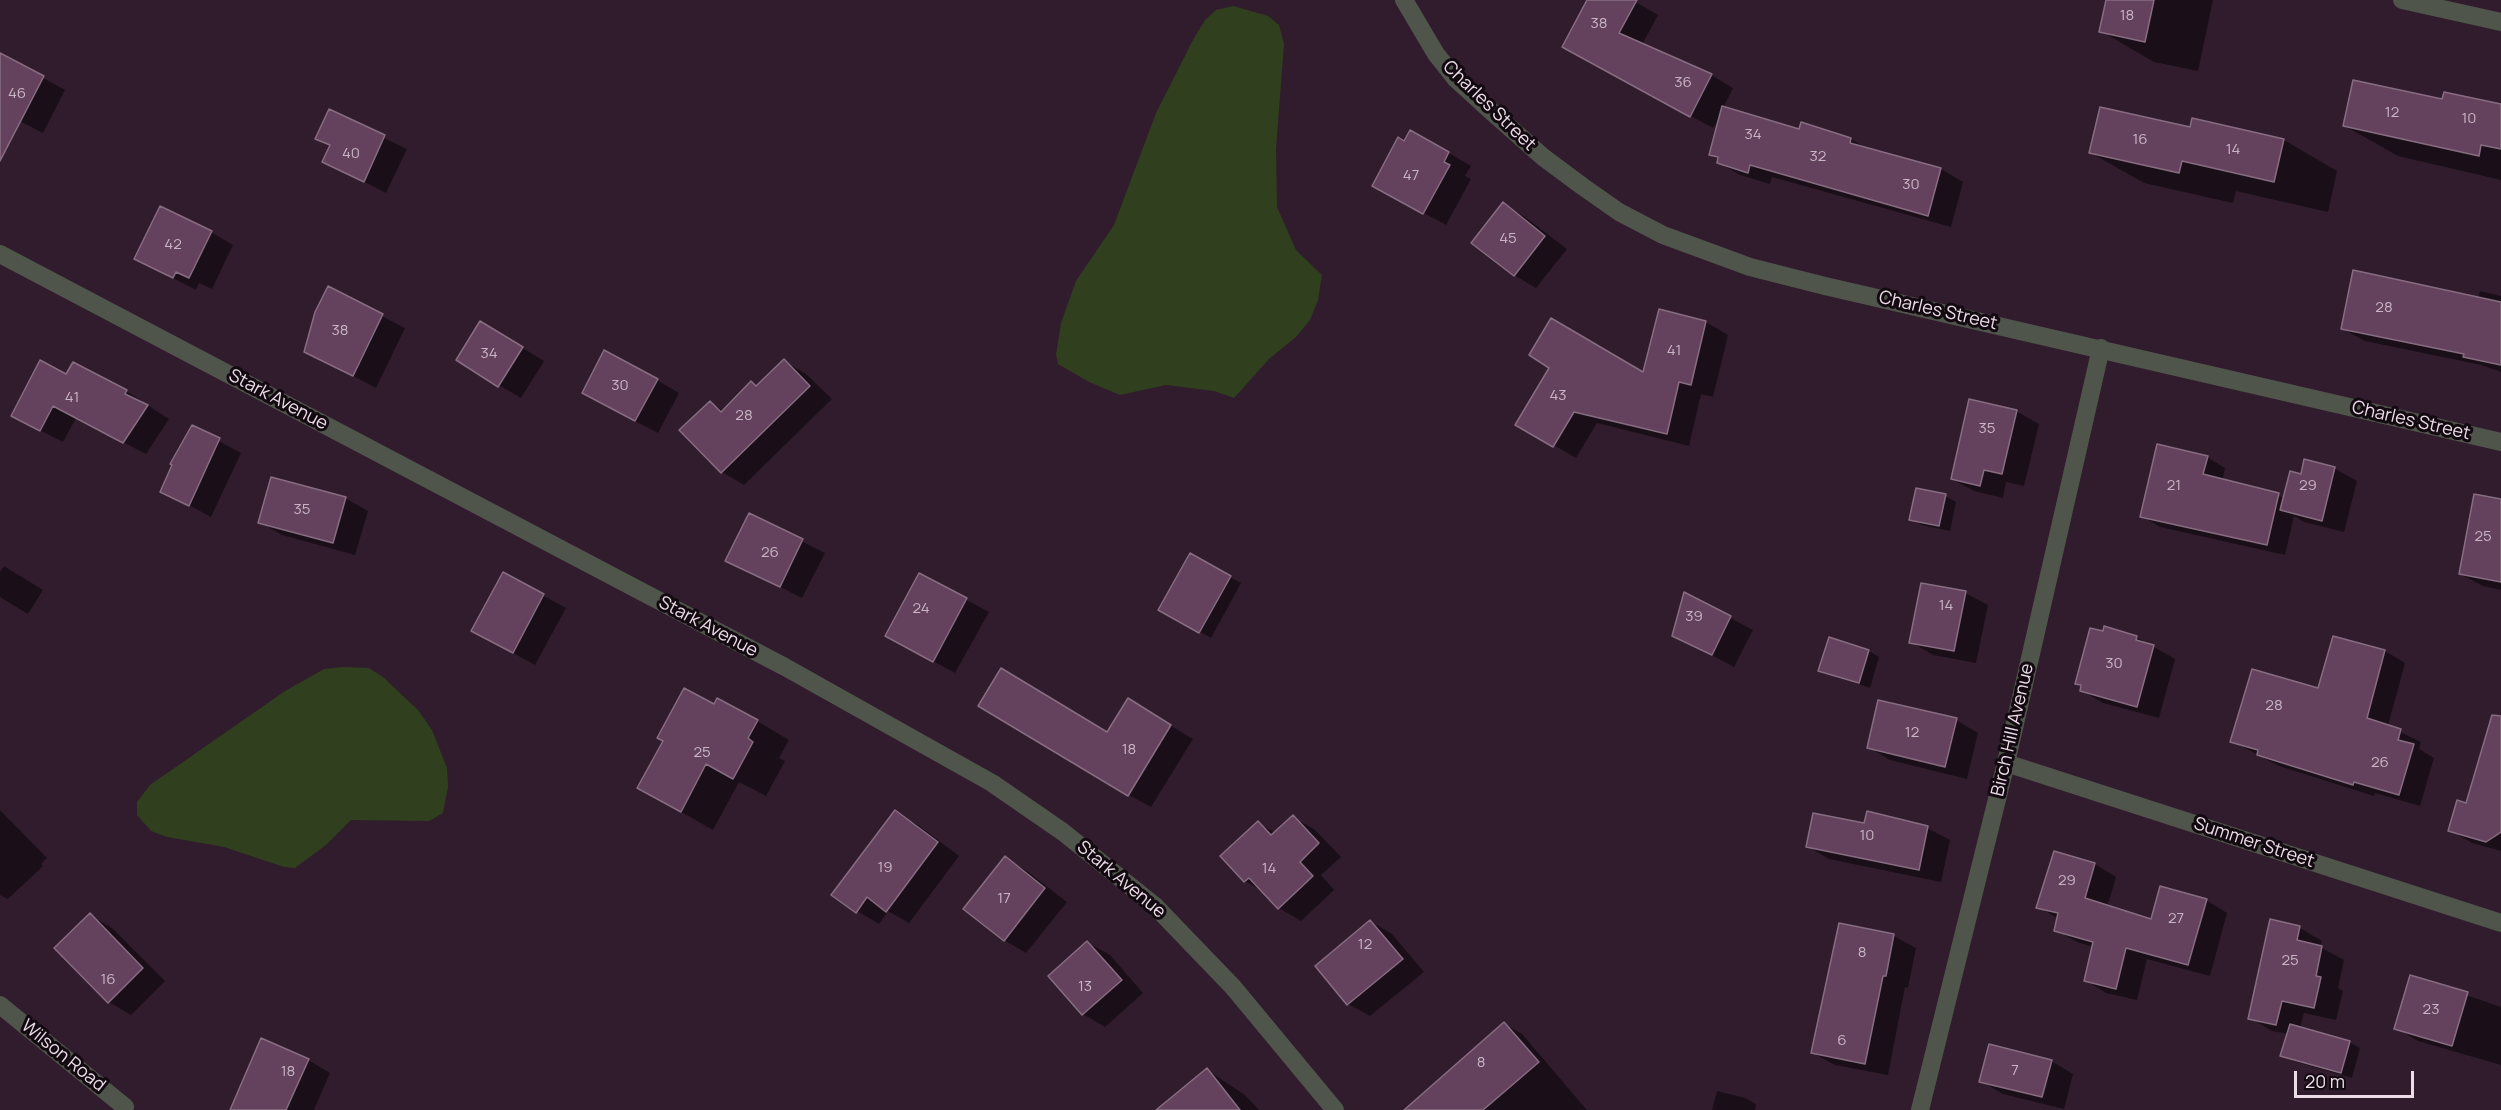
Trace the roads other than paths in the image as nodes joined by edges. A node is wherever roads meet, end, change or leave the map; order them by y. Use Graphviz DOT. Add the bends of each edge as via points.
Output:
graph roads {
  1 [pos="1404,0"];
  2 [pos="2402,0"];
  3 [pos="2474,7"];
  4 [pos="2501,22"];
  5 [pos="0,254"];
  6 [pos="2101,348"];
  7 [pos="2501,442"];
  8 [pos="2006,763"];
  9 [pos="2501,923"];
  10 [pos="0,1005"];
  11 [pos="125,1107"];
  12 [pos="1335,1110"];
  13 [pos="1920,1110"];
  1 -- 6 [label="street, Charles Street" via="1455,78 1543,157 1618,212 1663,235 1750,267 1814,284"];
  2 -- 3 [label="street"];
  3 -- 4 [label="street"];
  5 -- 12 [label="street, Stark Avenue" via="784,667 992,783 1063,832 1155,906 1233,987"];
  6 -- 7 [label="street, Charles Street"];
  6 -- 8 [label="street, Birch Hill Avenue"];
  8 -- 9 [label="street, Summer Street"];
  8 -- 13 [label="street, Birch Hill Avenue"];
  10 -- 11 [label="street, Wilson Road"];
}
